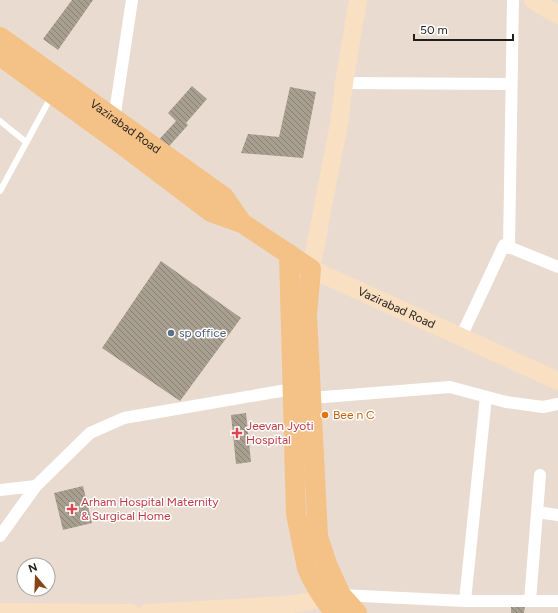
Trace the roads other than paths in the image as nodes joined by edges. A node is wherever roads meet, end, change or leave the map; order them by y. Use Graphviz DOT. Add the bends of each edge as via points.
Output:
graph roads {
  1 [pos="132,0"];
  2 [pos="358,0"];
  3 [pos="513,0"];
  4 [pos="533,0"];
  5 [pos="558,15"];
  6 [pos="0,37"];
  7 [pos="0,56"];
  8 [pos="344,83"];
  9 [pos="511,84"];
  10 [pos="52,94"];
  11 [pos="114,119"];
  12 [pos="0,121"];
  13 [pos="26,142"];
  14 [pos="0,191"];
  15 [pos="242,223"];
  16 [pos="509,248"];
  17 [pos="289,254"];
  18 [pos="558,267"];
  19 [pos="311,269"];
  20 [pos="461,337"];
  21 [pos="558,381"];
  22 [pos="305,391"];
  23 [pos="486,397"];
  24 [pos="558,404"];
  25 [pos="540,475"];
  26 [pos="36,486"];
  27 [pos="0,490"];
  28 [pos="537,512"];
  29 [pos="558,515"];
  30 [pos="0,536"];
  31 [pos="465,601"];
  32 [pos="530,601"];
  33 [pos="558,601"];
  34 [pos="333,602"];
  35 [pos="0,612"];
  36 [pos="131,613"];
  37 [pos="147,613"];
  38 [pos="357,613"];
  1 -- 11 [label="street"];
  2 -- 8 [label="main road"];
  3 -- 9 [label="street"];
  4 -- 5 [label="main road"];
  6 -- 11 [label="main road, Vazirabad Road"];
  7 -- 10 [label="main road, Vazirabad Road"];
  8 -- 9 [label="street"];
  8 -- 19 [label="main road" via="340,118"];
  9 -- 16 [label="street"];
  10 -- 13 [label="lane"];
  10 -- 15 [label="main road, Vazirabad Road" via="211,212"];
  11 -- 15 [label="main road, Vazirabad Road" via="224,197"];
  12 -- 13 [label="lane"];
  13 -- 14 [label="lane"];
  15 -- 17 [label="main road, Vazirabad Road"];
  16 -- 18 [label="street"];
  16 -- 20 [label="street" via="504,246"];
  17 -- 19 [label="main road, Vazirabad Road"];
  17 -- 22 [label="main road"];
  19 -- 20 [label="main road, Vazirabad Road"];
  19 -- 22 [label="main road"];
  20 -- 21 [label="main road, Vazirabad Road"];
  22 -- 23 [label="street" via="450,387"];
  22 -- 26 [label="street" via="124,418 90,433"];
  22 -- 34 [label="main road" via="318,536 327,564"];
  23 -- 24 [label="street" via="543,408"];
  23 -- 31 [label="street"];
  25 -- 28 [label="street"];
  26 -- 27 [label="street"];
  26 -- 30 [label="street"];
  28 -- 29 [label="street"];
  28 -- 32 [label="street"];
  31 -- 32 [label="street"];
  31 -- 34 [label="street"];
  32 -- 33 [label="street"];
  34 -- 37 [label="main road"];
  34 -- 38 [label="main road"];
  35 -- 36 [label="main road"];
}
